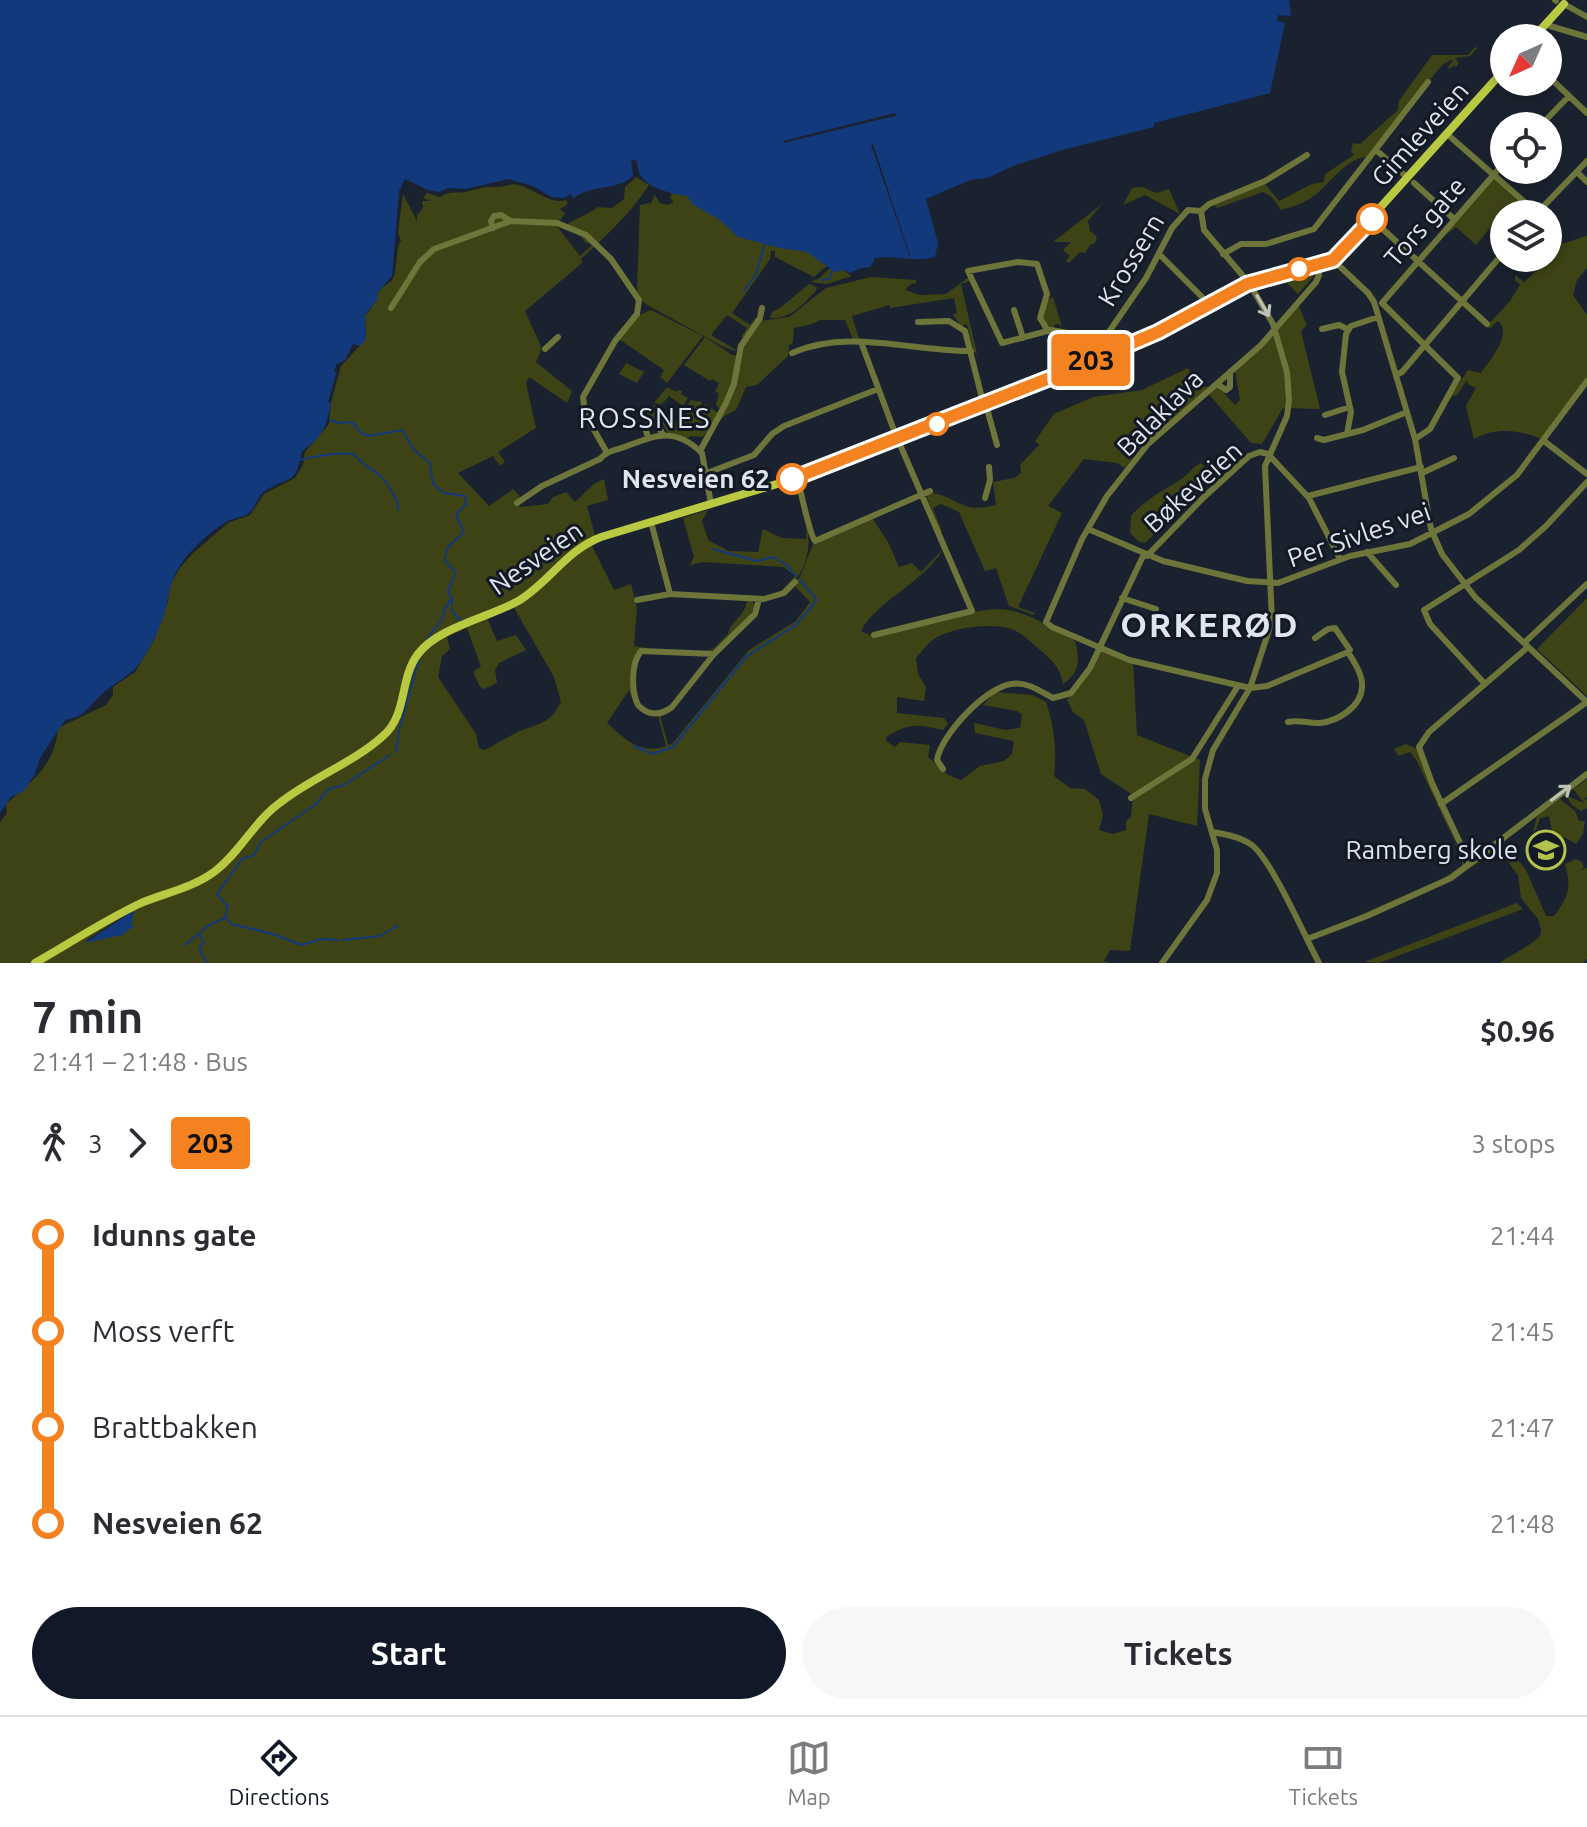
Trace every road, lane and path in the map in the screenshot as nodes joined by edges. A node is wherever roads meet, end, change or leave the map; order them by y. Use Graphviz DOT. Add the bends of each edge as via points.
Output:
graph roads {
  1 [pos="1560,1"];
  2 [pos="1587,17"];
  3 [pos="1545,24"];
  4 [pos="1562,30"];
  5 [pos="1587,37"];
  6 [pos="1428,82"];
  7 [pos="1490,86"];
  8 [pos="1562,89"];
  9 [pos="1569,96"];
  10 [pos="1554,112"];
  11 [pos="1587,113"];
  12 [pos="1447,134"];
  13 [pos="1376,150"];
  14 [pos="1307,155"];
  15 [pos="1587,161"];
  16 [pos="1490,172"];
  17 [pos="1577,172"];
  18 [pos="1490,179"];
  19 [pos="1411,180"];
  20 [pos="1587,182"];
  21 [pos="1504,184"];
  22 [pos="1522,200"];
  23 [pos="1550,200"];
  24 [pos="1201,211"];
  25 [pos="1454,219"];
  26 [pos="1375,222"];
  27 [pos="1159,254"];
  28 [pos="1223,254"];
  29 [pos="1333,260"];
  30 [pos="1418,260"];
  31 [pos="1317,265"];
  32 [pos="1490,268"];
  33 [pos="1249,283"];
  34 [pos="1462,301"];
  35 [pos="1207,302"];
  36 [pos="391,308"];
  37 [pos="762,308"];
  38 [pos="1014,310"];
  39 [pos="1378,317"];
  40 [pos="918,322"];
  41 [pos="1487,324"];
  42 [pos="1275,329"];
  43 [pos="1322,329"];
  44 [pos="1347,329"];
  45 [pos="1048,331"];
  46 [pos="558,337"];
  47 [pos="1023,338"];
  48 [pos="861,342"];
  49 [pos="1102,342"];
  50 [pos="1425,345"];
  51 [pos="545,349"];
  52 [pos="971,351"];
  53 [pos="792,353"];
  54 [pos="1105,355"];
  55 [pos="1396,375"];
  56 [pos="1587,381"];
  57 [pos="878,389"];
  58 [pos="985,405"];
  59 [pos="1350,407"];
  60 [pos="1407,412"];
  61 [pos="1325,415"];
  62 [pos="1347,434"];
  63 [pos="663,435"];
  64 [pos="648,437"];
  65 [pos="898,438"];
  66 [pos="1317,438"];
  67 [pos="1415,439"];
  68 [pos="1544,441"];
  69 [pos="997,445"];
  70 [pos="606,451"];
  71 [pos="700,451"];
  72 [pos="1268,454"];
  73 [pos="1454,458"];
  74 [pos="989,467"];
  75 [pos="1422,470"];
  76 [pos="707,473"];
  77 [pos="1587,474"];
  78 [pos="797,477"];
  79 [pos="1587,482"];
  80 [pos="930,491"];
  81 [pos="922,495"];
  82 [pos="1308,496"];
  83 [pos="985,498"];
  84 [pos="517,503"];
  85 [pos="713,503"];
  86 [pos="651,522"];
  87 [pos="1088,529"];
  88 [pos="1433,534"];
  89 [pos="1367,552"];
  90 [pos="1146,555"];
  91 [pos="1340,559"];
  92 [pos="795,582"];
  93 [pos="1271,583"];
  94 [pos="1587,584"];
  95 [pos="1396,585"];
  96 [pos="1464,585"];
  97 [pos="670,594"];
  98 [pos="1122,598"];
  99 [pos="759,599"];
  100 [pos="637,600"];
  101 [pos="1156,609"];
  102 [pos="1416,610"];
  103 [pos="1424,610"];
  104 [pos="874,635"];
  105 [pos="1315,638"];
  106 [pos="1526,645"];
  107 [pos="1099,647"];
  108 [pos="1348,652"];
  109 [pos="714,654"];
  110 [pos="1485,684"];
  111 [pos="1238,686"];
  112 [pos="1250,688"];
  113 [pos="1587,702"];
  114 [pos="1288,722"];
  115 [pos="943,769"];
  116 [pos="1587,774"];
  117 [pos="1131,798"];
  118 [pos="1441,804"];
  119 [pos="1212,832"];
  120 [pos="1469,862"];
  121 [pos="1307,939"];
  122 [pos="35,963"];
  123 [pos="1162,963"];
  124 [pos="1319,963"];
  1 -- 2 [label="street"];
  1 -- 3 [label="main road"];
  4 -- 5 [label="street"];
  6 -- 13 [label="street"];
  7 -- 12 [label="main road, Gimleveien"];
  8 -- 9 [label="street"];
  9 -- 10 [label="street"];
  9 -- 11 [label="street"];
  12 -- 16 [label="street"];
  12 -- 19 [label="main road, Gimleveien"];
  13 -- 19 [label="street"];
  13 -- 28 [label="street" via="1314,229 1266,244 1241,244"];
  14 -- 24 [label="street"];
  15 -- 17 [label="street"];
  17 -- 20 [label="street"];
  17 -- 23 [label="street"];
  18 -- 25 [label="street, Tors gate"];
  19 -- 25 [label="street"];
  19 -- 29 [label="main road, Gimleveien"];
  21 -- 22 [label="street"];
  24 -- 27 [label="street, Krossern" via="1185,212"];
  24 -- 28 [label="street" via="1204,230"];
  25 -- 30 [label="street, Tors gate"];
  26 -- 30 [label="street"];
  27 -- 35 [label="street"];
  27 -- 49 [label="street, Krossern"];
  28 -- 33 [label="street"];
  29 -- 31 [label="main road, Nesveien"];
  29 -- 39 [label="street" via="1368,293"];
  30 -- 34 [label="street"];
  30 -- 50 [label="street, Tors gate" via="1382,304"];
  31 -- 33 [label="main road, Nesveien"];
  31 -- 42 [label="street" via="1316,282"];
  32 -- 34 [label="street"];
  33 -- 35 [label="main road, Nesveien"];
  33 -- 42 [label="street, one-way"];
  34 -- 41 [label="street"];
  34 -- 50 [label="street"];
  35 -- 54 [label="main road, Nesveien"];
  36 -- 70 [label="street" via="434,249 493,228 494,216 557,223 586,235 639,297 637,314 583,397 585,414"];
  37 -- 71 [label="street" via="741,346 730,395"];
  38 -- 47 [label="street"];
  39 -- 44 [label="street"];
  39 -- 55 [label="street"];
  40 -- 52 [label="street" via="956,324 965,331"];
  42 -- 72 [label="street" via="1289,400"];
  42 -- 87 [label="street, Balaklava" via="1146,447"];
  43 -- 44 [label="street"];
  44 -- 59 [label="street" via="1342,372"];
  45 -- 47 [label="street"];
  45 -- 47 [label="street" via="1040,315 1047,294 1034,262 968,271 1000,341"];
  45 -- 49 [label="street"];
  46 -- 51 [label="street"];
  48 -- 52 [label="street"];
  48 -- 53 [label="street"];
  48 -- 57 [label="street"];
  49 -- 54 [label="street"];
  50 -- 55 [label="street"];
  50 -- 67 [label="street" via="1458,380 1430,429"];
  52 -- 58 [label="street"];
  54 -- 58 [label="main road, Nesveien"];
  55 -- 60 [label="street"];
  56 -- 68 [label="street, Per Sivles vei"];
  57 -- 65 [label="street"];
  57 -- 76 [label="street" via="784,426 754,455"];
  58 -- 65 [label="main road, Nesveien"];
  58 -- 69 [label="street"];
  59 -- 61 [label="street"];
  59 -- 62 [label="street"];
  60 -- 62 [label="street"];
  60 -- 67 [label="street"];
  62 -- 66 [label="street"];
  63 -- 64 [label="street"];
  63 -- 64 [label="street" via="655,423 643,423"];
  63 -- 71 [label="street" via="681,438"];
  64 -- 70 [label="street"];
  65 -- 78 [label="main road, Nesveien"];
  65 -- 81 [label="street"];
  67 -- 75 [label="street"];
  68 -- 77 [label="street"];
  68 -- 88 [label="street, Per Sivles vei" via="1497,493"];
  70 -- 84 [label="street"];
  71 -- 76 [label="street"];
  72 -- 82 [label="street"];
  72 -- 90 [label="street, Bøkeveien" via="1249,456"];
  72 -- 93 [label="street" via="1264,476"];
  73 -- 75 [label="street"];
  74 -- 83 [label="street"];
  75 -- 82 [label="street"];
  75 -- 88 [label="street"];
  76 -- 85 [label="street"];
  78 -- 81 [label="street" via="817,541"];
  78 -- 85 [label="main road, Nesveien"];
  79 -- 96 [label="street" via="1526,544"];
  80 -- 81 [label="street"];
  81 -- 104 [label="street" via="972,611"];
  82 -- 91 [label="street"];
  85 -- 86 [label="main road, Nesveien"];
  86 -- 97 [label="street"];
  86 -- 122 [label="main road, Nesveien" via="588,543 522,599 427,645 411,665 390,729 282,801 216,871 131,908"];
  87 -- 90 [label="street"];
  87 -- 107 [label="street, Balaklava" via="1046,622"];
  88 -- 89 [label="street, Per Sivles vei"];
  88 -- 96 [label="street"];
  89 -- 91 [label="street, Per Sivles vei"];
  89 -- 95 [label="street"];
  90 -- 93 [label="street"];
  90 -- 98 [label="street, Bøkeveien"];
  91 -- 93 [label="street, Per Sivles vei"];
  92 -- 99 [label="street" via="779,595"];
  93 -- 112 [label="street" via="1273,617"];
  94 -- 106 [label="street"];
  96 -- 103 [label="street"];
  96 -- 106 [label="street"];
  97 -- 99 [label="street"];
  97 -- 100 [label="street"];
  98 -- 101 [label="street"];
  98 -- 107 [label="street, Bøkeveien"];
  99 -- 109 [label="street" via="755,614"];
  102 -- 103 [label="street"];
  103 -- 110 [label="street" via="1430,624"];
  105 -- 108 [label="street" via="1335,628"];
  106 -- 110 [label="street"];
  106 -- 113 [label="street"];
  107 -- 111 [label="street" via="1161,669"];
  107 -- 115 [label="street, Bøkeveien" via="1068,695 1053,698 1009,684 976,705 941,745 937,760"];
  108 -- 112 [label="street"];
  108 -- 114 [label="street" via="1362,683 1352,706 1324,722"];
  109 -- 109 [label="street" via="667,710 649,713 638,705 633,690 641,651"];
  110 -- 118 [label="street" via="1420,744"];
  111 -- 112 [label="street"];
  111 -- 117 [label="street" via="1192,759"];
  112 -- 119 [label="street" via="1208,761 1204,797"];
  113 -- 118 [label="street"];
  120 -- 116 [label="street, one-way"];
  118 -- 120 [label="street"];
  119 -- 121 [label="street" via="1255,848"];
  119 -- 123 [label="street" via="1219,860 1214,887"];
  120 -- 121 [label="street" via="1438,885"];
  121 -- 124 [label="street"];
}
